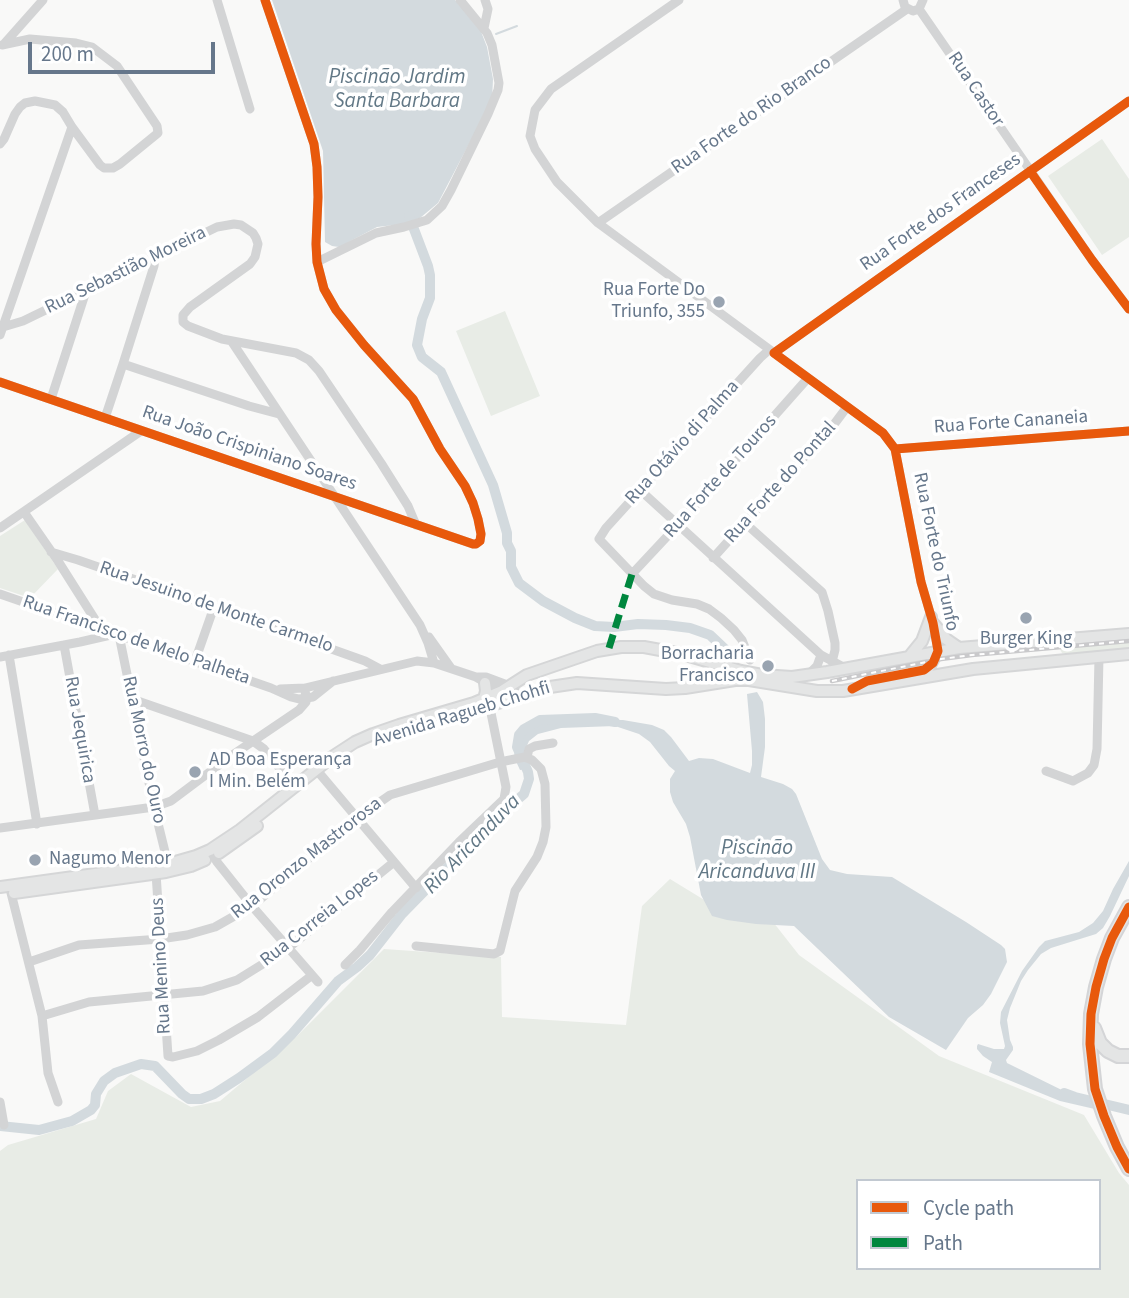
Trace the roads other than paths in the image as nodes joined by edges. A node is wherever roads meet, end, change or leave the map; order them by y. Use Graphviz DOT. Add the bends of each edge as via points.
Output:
graph roads {
  1 [pos="43,0"];
  2 [pos="216,0"];
  3 [pos="265,0"];
  4 [pos="460,0"];
  5 [pos="485,0"];
  6 [pos="679,0"];
  7 [pos="670,4"];
  8 [pos="921,4"];
  9 [pos="905,5"];
  10 [pos="28,16"];
  11 [pos="487,34"];
  12 [pos="35,39"];
  13 [pos="1,47"];
  14 [pos="1129,101"];
  15 [pos="250,109"];
  16 [pos="72,127"];
  17 [pos="0,144"];
  18 [pos="1030,171"];
  19 [pos="598,223"];
  20 [pos="155,257"];
  21 [pos="317,262"];
  22 [pos="86,290"];
  23 [pos="1129,309"];
  24 [pos="2,326"];
  25 [pos="232,342"];
  26 [pos="771,351"];
  27 [pos="123,364"];
  28 [pos="808,378"];
  29 [pos="0,382"];
  30 [pos="51,399"];
  31 [pos="847,407"];
  32 [pos="279,414"];
  33 [pos="105,418"];
  34 [pos="141,431"];
  35 [pos="1129,431"];
  36 [pos="895,449"];
  37 [pos="640,490"];
  38 [pos="334,497"];
  39 [pos="24,512"];
  40 [pos="745,523"];
  41 [pos="416,525"];
  42 [pos="678,525"];
  43 [pos="0,528"];
  44 [pos="51,552"];
  45 [pos="713,558"];
  46 [pos="632,574"];
  47 [pos="0,594"];
  48 [pos="215,607"];
  49 [pos="932,620"];
  50 [pos="97,627"];
  51 [pos="423,631"];
  52 [pos="1129,634"];
  53 [pos="117,635"];
  54 [pos="80,642"];
  55 [pos="64,645"];
  56 [pos="959,648"];
  57 [pos="938,651"];
  58 [pos="1129,654"];
  59 [pos="821,655"];
  60 [pos="5,656"];
  61 [pos="909,657"];
  62 [pos="1099,657"];
  63 [pos="750,660"];
  64 [pos="195,661"];
  65 [pos="434,663"];
  66 [pos="837,667"];
  67 [pos="451,668"];
  68 [pos="380,669"];
  69 [pos="808,675"];
  70 [pos="480,680"];
  71 [pos="333,681"];
  72 [pos="271,688"];
  73 [pos="305,688"];
  74 [pos="852,690"];
  75 [pos="837,691"];
  76 [pos="510,692"];
  77 [pos="132,699"];
  78 [pos="306,699"];
  79 [pos="484,699"];
  80 [pos="491,713"];
  81 [pos="253,741"];
  82 [pos="553,743"];
  83 [pos="521,758"];
  84 [pos="500,762"];
  85 [pos="1046,771"];
  86 [pos="320,774"];
  87 [pos="294,786"];
  88 [pos="154,807"];
  89 [pos="95,815"];
  90 [pos="357,818"];
  91 [pos="37,824"];
  92 [pos="0,828"];
  93 [pos="212,853"];
  94 [pos="394,862"];
  95 [pos="168,864"];
  96 [pos="156,873"];
  97 [pos="0,887"];
  98 [pos="416,888"];
  99 [pos="5,894"];
  100 [pos="252,906"];
  101 [pos="1129,907"];
  102 [pos="160,939"];
  103 [pos="416,946"];
  104 [pos="287,949"];
  105 [pos="29,962"];
  106 [pos="345,965"];
  107 [pos="164,995"];
  108 [pos="1091,1014"];
  109 [pos="42,1016"];
  110 [pos="1129,1056"];
  111 [pos="58,1102"];
  112 [pos="0,1106"];
  113 [pos="4,1125"];
  114 [pos="1129,1169"];
  1 -- 10 [label="street"];
  2 -- 15 [label="street"];
  3 -- 21 [label="street" via="310,130 318,170"];
  4 -- 11 [label="street"];
  5 -- 11 [label="street"];
  6 -- 7 [label="street, Rua Forte do Triunfo"];
  7 -- 19 [label="street, Rua Forte do Triunfo" via="551,89 535,110 530,136 534,149 556,182"];
  8 -- 9 [label="street" via="913,11"];
  8 -- 18 [label="street, Rua Castor"];
  9 -- 19 [label="street, Rua Forte do Rio Branco"];
  10 -- 12 [label="street"];
  10 -- 13 [label="street"];
  11 -- 21 [label="street" via="499,74 498,90 442,206 419,223 376,233"];
  12 -- 13 [label="street"];
  12 -- 16 [label="street" via="86,44 103,54 117,66 158,133 120,164 107,168"];
  14 -- 18 [label="street, Rua Forte dos Franceses"];
  16 -- 17 [label="street" via="55,105 25,103"];
  16 -- 24 [label="street"];
  18 -- 23 [label="street, Rua Castor"];
  18 -- 26 [label="street, Rua Forte dos Franceses"];
  19 -- 26 [label="street, Rua Forte do Triunfo"];
  20 -- 22 [label="street, Rua Sebastião Moreira"];
  20 -- 25 [label="street, Rua Sebastião Moreira" via="217,226 234,224 253,233 258,244 250,264 190,307 182,319 188,326"];
  20 -- 27 [label="street"];
  21 -- 41 [label="street, Rua João Crispiniano Soares" via="335,310 414,399 465,486 481,534 473,544"];
  22 -- 24 [label="street, Rua Sebastião Moreira"];
  22 -- 30 [label="street"];
  25 -- 32 [label="street"];
  25 -- 41 [label="street, Rua Sebastião Moreira" via="296,353 309,360 381,463"];
  26 -- 28 [label="street, Rua Forte do Triunfo"];
  26 -- 37 [label="street, Rua Otávio di Palma"];
  27 -- 32 [label="street"];
  27 -- 33 [label="street"];
  28 -- 31 [label="street, Rua Forte do Triunfo"];
  28 -- 42 [label="street, Rua Forte de Touros"];
  29 -- 30 [label="street, Rua João Crispiniano Soares"];
  30 -- 33 [label="street, Rua João Crispiniano Soares"];
  31 -- 36 [label="street, Rua Forte do Triunfo" via="883,433"];
  31 -- 40 [label="street, Rua Forte do Pontal"];
  32 -- 38 [label="street"];
  33 -- 34 [label="street, Rua João Crispiniano Soares"];
  34 -- 38 [label="street, Rua João Crispiniano Soares"];
  34 -- 39 [label="street"];
  35 -- 36 [label="street, Rua Forte Cananeia"];
  36 -- 49 [label="street, Rua Forte do Triunfo"];
  37 -- 42 [label="street"];
  37 -- 46 [label="street, Rua Otávio di Palma" via="599,539"];
  38 -- 41 [label="street, Rua João Crispiniano Soares"];
  38 -- 51 [label="street"];
  39 -- 43 [label="street"];
  39 -- 44 [label="street"];
  40 -- 45 [label="street, Rua Forte do Pontal"];
  40 -- 66 [label="street" via="822,592"];
  42 -- 45 [label="street"];
  42 -- 46 [label="street, Rua Forte de Touros"];
  44 -- 48 [label="street, Rua Jesuino de Monte Carmelo"];
  44 -- 50 [label="street"];
  45 -- 59 [label="street"];
  46 -- 63 [label="street" via="654,594 697,604 721,618 742,640"];
  47 -- 50 [label="street, Rua Francisco de Melo Palheta"];
  48 -- 64 [label="street"];
  48 -- 68 [label="street, Rua Jesuino de Monte Carmelo"];
  49 -- 56 [label="main road"];
  49 -- 57 [label="street, Rua Forte do Triunfo"];
  49 -- 61 [label="main road"];
  50 -- 53 [label="street, Rua Francisco de Melo Palheta"];
  50 -- 54 [label="street"];
  51 -- 65 [label="street"];
  51 -- 67 [label="street"];
  52 -- 56 [label="main road, Avenida Ragueb Chohfi"];
  53 -- 54 [label="street"];
  53 -- 64 [label="street, Rua Francisco de Melo Palheta"];
  53 -- 77 [label="street, Rua Morro do Ouro"];
  54 -- 55 [label="street"];
  55 -- 60 [label="street"];
  55 -- 89 [label="street, Rua Jequirica"];
  56 -- 57 [label="main road, Avenida Ragueb Chohfi"];
  57 -- 61 [label="main road, Avenida Ragueb Chohfi"];
  57 -- 74 [label="main road" via="924,670 867,681"];
  58 -- 62 [label="main road, Avenida Ragueb Chohfi"];
  59 -- 66 [label="street"];
  59 -- 69 [label="street"];
  60 -- 91 [label="street"];
  61 -- 66 [label="main road, Avenida Ragueb Chohfi"];
  62 -- 74 [label="main road, Avenida Ragueb Chohfi" via="973,668"];
  62 -- 85 [label="street" via="1096,759 1091,770 1073,780"];
  64 -- 72 [label="street, Rua Francisco de Melo Palheta"];
  65 -- 67 [label="street, Rua Francisco de Melo Palheta"];
  65 -- 68 [label="street, Rua Francisco de Melo Palheta" via="410,662"];
  66 -- 69 [label="main road, Avenida Ragueb Chohfi"];
  66 -- 75 [label="main road" via="827,681"];
  67 -- 70 [label="street, Rua Francisco de Melo Palheta"];
  68 -- 71 [label="street, Rua Francisco de Melo Palheta"];
  69 -- 76 [label="main road, Avenida Ragueb Chohfi" via="762,675 682,654 621,647 527,675"];
  70 -- 76 [label="street, Rua Francisco de Melo Palheta" via="486,677"];
  70 -- 79 [label="main road"];
  71 -- 73 [label="street, Rua Francisco de Melo Palheta"];
  71 -- 78 [label="street, Rua Francisco de Melo Palheta"];
  72 -- 73 [label="street, Rua Francisco de Melo Palheta"];
  72 -- 78 [label="street, Rua Francisco de Melo Palheta"];
  73 -- 78 [label="street"];
  74 -- 75 [label="main road, Avenida Ragueb Chohfi"];
  75 -- 76 [label="main road, Avenida Ragueb Chohfi" via="735,680 676,689 577,683"];
  76 -- 79 [label="main road, Avenida Ragueb Chohfi"];
  76 -- 86 [label="main road, Avenida Ragueb Chohfi" via="470,712 380,738"];
  77 -- 81 [label="street"];
  77 -- 88 [label="street, Rua Morro do Ouro"];
  78 -- 81 [label="street" via="299,710"];
  79 -- 87 [label="main road, Avenida Ragueb Chohfi" via="373,734 344,748"];
  80 -- 84 [label="street"];
  81 -- 87 [label="street"];
  81 -- 88 [label="street" via="179,796"];
  82 -- 83 [label="street, Rua Oronzo Mastrorosa" via="535,746"];
  83 -- 84 [label="street, Rua Oronzo Mastrorosa"];
  83 -- 103 [label="street" via="537,764 544,778 546,827 541,850 515,891 500,951"];
  84 -- 90 [label="street, Rua Oronzo Mastrorosa" via="390,795"];
  84 -- 98 [label="street" via="506,787 503,802"];
  86 -- 90 [label="street"];
  86 -- 93 [label="main road, Avenida Ragueb Chohfi" via="245,836"];
  87 -- 93 [label="main road, Avenida Ragueb Chohfi"];
  88 -- 89 [label="street"];
  88 -- 95 [label="street, Rua Morro do Ouro"];
  89 -- 91 [label="street"];
  90 -- 94 [label="street"];
  90 -- 100 [label="street, Rua Oronzo Mastrorosa"];
  91 -- 92 [label="street"];
  93 -- 95 [label="main road, Avenida Ragueb Chohfi"];
  93 -- 96 [label="main road, Avenida Ragueb Chohfi" via="191,866"];
  93 -- 100 [label="street"];
  94 -- 98 [label="street"];
  94 -- 104 [label="street, Rua Correia Lopes"];
  95 -- 97 [label="main road, Avenida Ragueb Chohfi"];
  96 -- 99 [label="main road, Avenida Ragueb Chohfi"];
  96 -- 102 [label="street, Rua Menino Deus"];
  98 -- 106 [label="street"];
  99 -- 105 [label="street"];
  100 -- 102 [label="street, Rua Oronzo Mastrorosa" via="206,930"];
  100 -- 104 [label="street"];
  101 -- 108 [label="highway" via="1104,959"];
  102 -- 105 [label="street, Rua Oronzo Mastrorosa" via="87,944"];
  102 -- 107 [label="street, Rua Menino Deus"];
  104 -- 107 [label="street, Rua Correia Lopes" via="218,987"];
  104 -- 107 [label="street, Rua Menino Deus" via="314,979 197,1051 167,1054"];
  105 -- 109 [label="street"];
  107 -- 109 [label="street, Rua Correia Lopes" via="89,1002"];
  108 -- 110 [label="highway" via="1103,1047 1118,1056"];
  108 -- 114 [label="highway" via="1095,1089"];
  109 -- 111 [label="street" via="48,1073"];
  112 -- 113 [label="street"];
}
